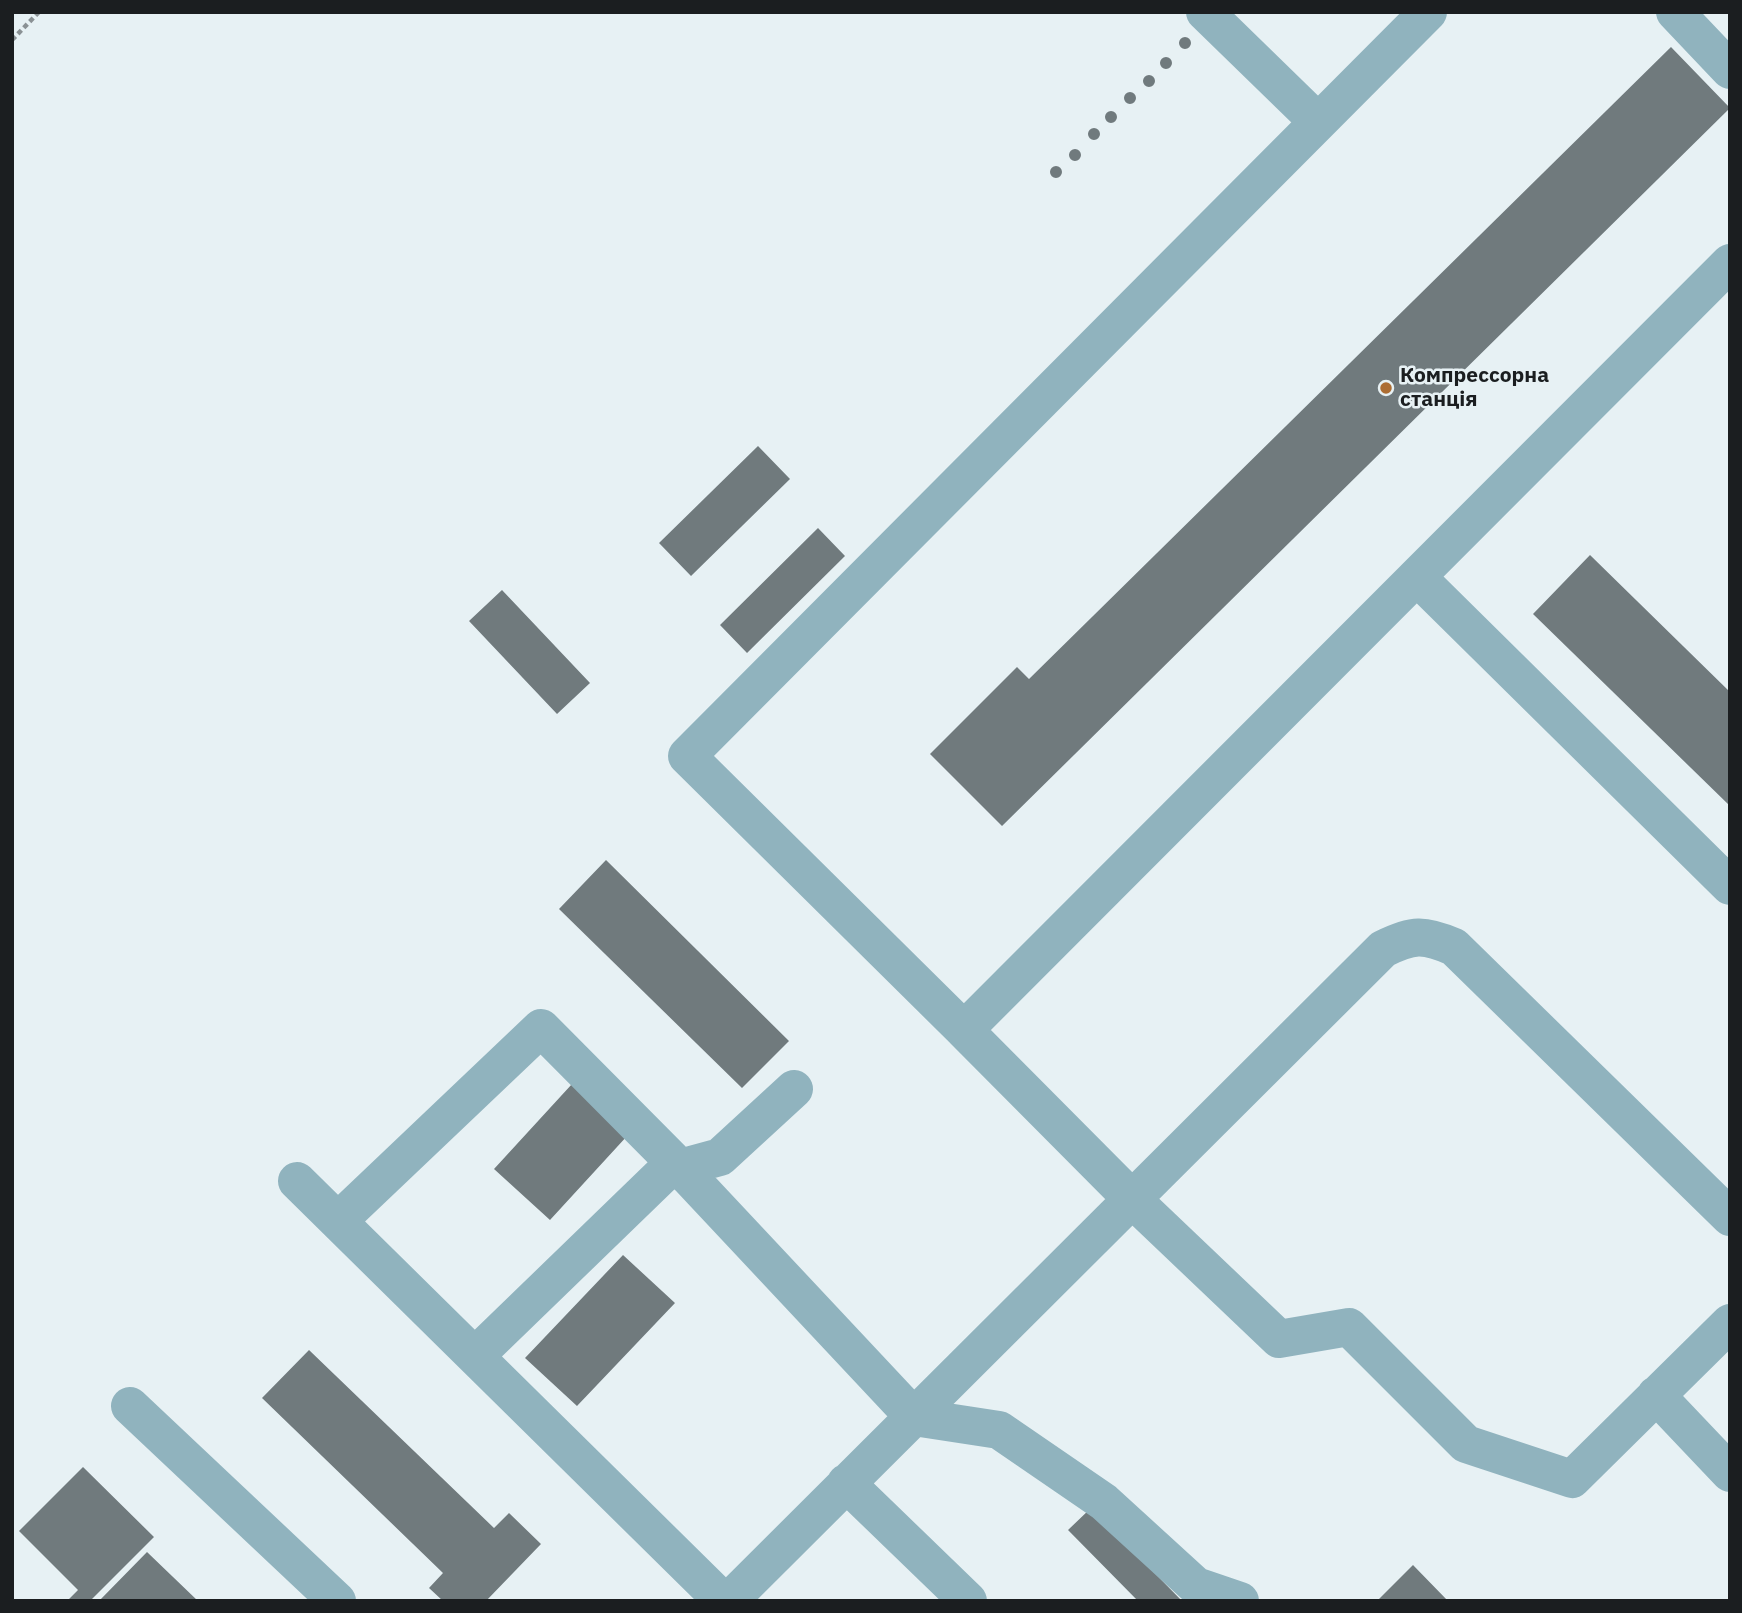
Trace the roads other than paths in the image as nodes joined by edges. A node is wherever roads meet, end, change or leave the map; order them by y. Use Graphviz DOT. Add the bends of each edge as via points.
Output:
graph roads {
  1 [pos="1205,12"];
  2 [pos="1428,12"];
  3 [pos="1675,12"];
  4 [pos="1730,70"];
  5 [pos="1318,122"];
  6 [pos="1730,262"];
  7 [pos="1417,577"];
  8 [pos="1730,886"];
  9 [pos="964,1030"];
  10 [pos="794,1089"];
  11 [pos="680,1168"];
  12 [pos="297,1181"];
  13 [pos="1133,1200"];
  14 [pos="1730,1217"];
  15 [pos="338,1222"];
  16 [pos="1730,1323"];
  17 [pos="475,1356"];
  18 [pos="1656,1395"];
  19 [pos="130,1406"];
  20 [pos="914,1417"];
  21 [pos="1730,1473"];
  22 [pos="846,1483"];
  23 [pos="337,1601"];
  24 [pos="723,1601"];
  25 [pos="729,1601"];
  26 [pos="968,1601"];
  27 [pos="1240,1601"];
  1 -- 5 [label="lane"];
  2 -- 5 [label="lane"];
  3 -- 4 [label="lane"];
  5 -- 9 [label="lane" via="687,756"];
  6 -- 7 [label="lane"];
  7 -- 8 [label="lane"];
  7 -- 9 [label="lane"];
  9 -- 13 [label="lane"];
  10 -- 11 [label="lane" via="720,1157"];
  11 -- 15 [label="lane" via="541,1028"];
  11 -- 17 [label="lane" via="665,1171"];
  11 -- 20 [label="lane"];
  12 -- 15 [label="lane"];
  13 -- 14 [label="lane" via="1383,949 1405,938 1429,937 1454,947"];
  13 -- 18 [label="lane" via="1279,1339 1349,1327 1466,1444 1572,1479"];
  13 -- 20 [label="lane"];
  15 -- 17 [label="lane"];
  16 -- 18 [label="lane"];
  17 -- 24 [label="lane"];
  18 -- 21 [label="lane"];
  19 -- 23 [label="lane"];
  20 -- 22 [label="lane"];
  20 -- 27 [label="lane" via="999,1430 1104,1502 1196,1586"];
  22 -- 25 [label="lane"];
  22 -- 26 [label="lane"];
}
